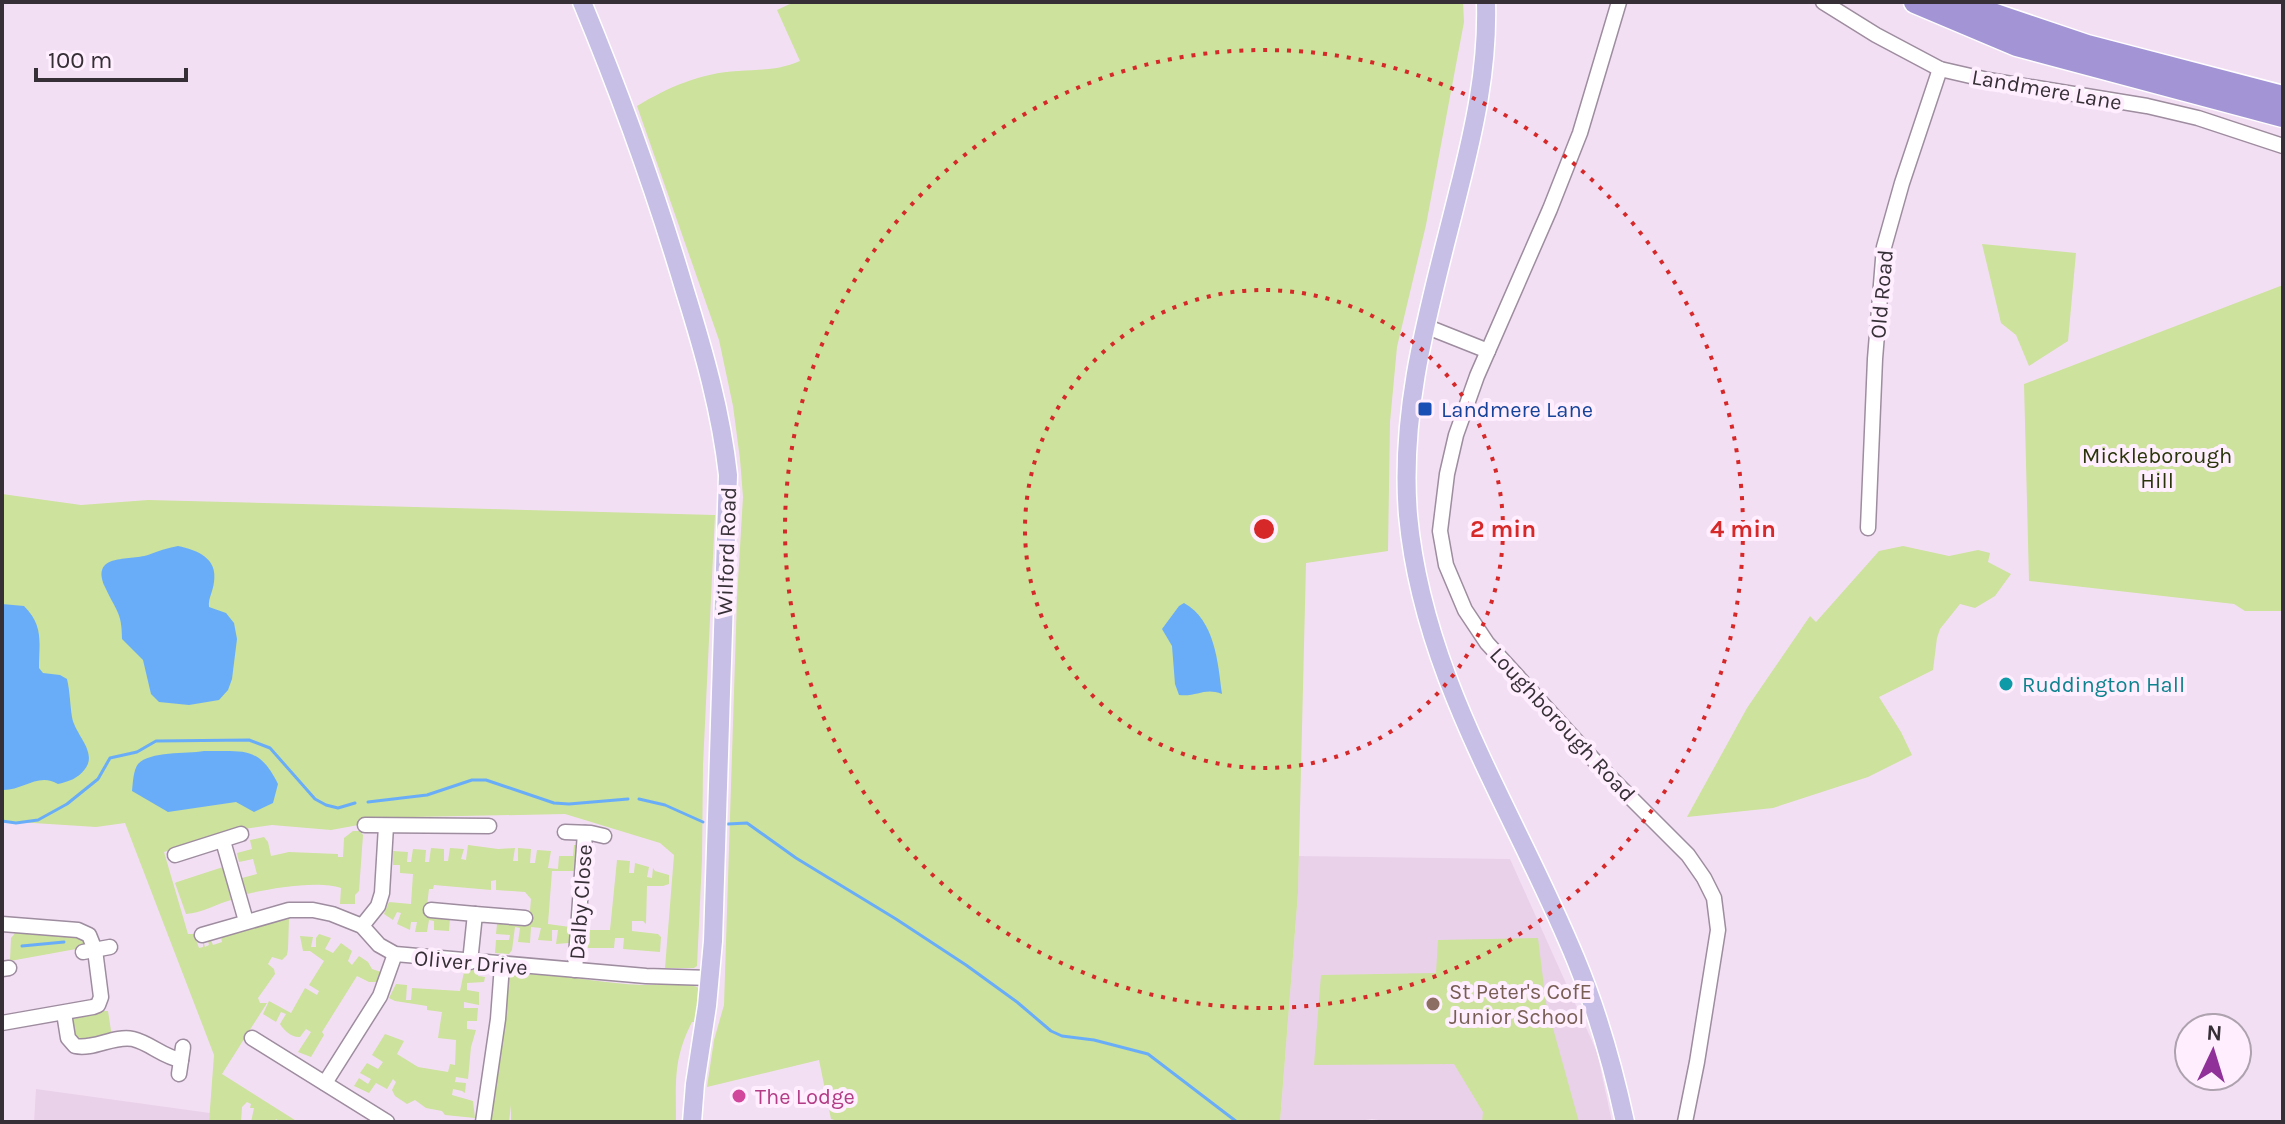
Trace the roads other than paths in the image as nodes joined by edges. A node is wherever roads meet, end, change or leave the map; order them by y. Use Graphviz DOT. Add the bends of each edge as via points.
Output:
graph roads {
  1 [pos="582,2"];
  2 [pos="1486,2"];
  3 [pos="1619,2"];
  4 [pos="1823,2"];
  5 [pos="1915,2"];
  6 [pos="1957,2"];
  7 [pos="1940,69"];
  8 [pos="2283,97"];
  9 [pos="2283,116"];
  10 [pos="2283,146"];
  11 [pos="1425,326"];
  12 [pos="1488,351"];
  13 [pos="1868,528"];
  14 [pos="365,825"];
  15 [pos="386,826"];
  16 [pos="489,826"];
  17 [pos="565,832"];
  18 [pos="585,833"];
  19 [pos="241,834"];
  20 [pos="604,836"];
  21 [pos="223,841"];
  22 [pos="175,855"];
  23 [pos="431,910"];
  24 [pos="475,914"];
  25 [pos="525,918"];
  26 [pos="246,921"];
  27 [pos="362,926"];
  28 [pos="4,929"];
  29 [pos="202,935"];
  30 [pos="395,954"];
  31 [pos="470,962"];
  32 [pos="502,965"];
  33 [pos="575,970"];
  34 [pos="710,978"];
  35 [pos="64,1013"];
  36 [pos="2,1023"];
  37 [pos="252,1038"];
  38 [pos="181,1060"];
  39 [pos="325,1083"];
  40 [pos="387,1122"];
  41 [pos="483,1122"];
  42 [pos="692,1122"];
  43 [pos="1625,1122"];
  44 [pos="1685,1122"];
  1 -- 34 [label="main road, Wilford Road" via="669,236 718,405 725,447 728,521"];
  2 -- 11 [label="main road" via="1476,121"];
  3 -- 12 [label="street, Loughborough Road" via="1580,133"];
  4 -- 7 [label="street, Landmere Lane"];
  5 -- 9 [label="highway" via="2017,45"];
  6 -- 8 [label="highway" via="2087,46"];
  7 -- 10 [label="street, Landmere Lane" via="2147,106"];
  7 -- 13 [label="street, Old Road" via="1884,247"];
  11 -- 12 [label="street"];
  11 -- 43 [label="main road" via="1412,397 1406,484 1425,610 1473,744 1594,1006"];
  12 -- 44 [label="street, Loughborough Road" via="1447,474 1440,531 1446,565 1465,610 1487,643 1688,855 1714,898 1718,930"];
  14 -- 15 [label="street"];
  15 -- 16 [label="street"];
  15 -- 27 [label="street" via="382,893"];
  17 -- 18 [label="street"];
  18 -- 20 [label="street"];
  18 -- 33 [label="street, Dalby Close"];
  19 -- 21 [label="street"];
  21 -- 22 [label="street"];
  21 -- 26 [label="street"];
  23 -- 24 [label="street"];
  24 -- 25 [label="street"];
  24 -- 31 [label="street"];
  26 -- 27 [label="street, Oliver Drive" via="313,910"];
  26 -- 29 [label="street, Oliver Drive"];
  27 -- 30 [label="street, Oliver Drive"];
  28 -- 35 [label="street" via="83,931 92,938 100,1000 93,1007"];
  30 -- 31 [label="street, Oliver Drive"];
  30 -- 39 [label="street" via="380,996"];
  31 -- 32 [label="street, Oliver Drive"];
  32 -- 33 [label="street, Oliver Drive"];
  32 -- 41 [label="street"];
  33 -- 34 [label="street, Oliver Drive"];
  34 -- 42 [label="main road, Wilford Road"];
  35 -- 36 [label="street"];
  35 -- 38 [label="street" via="68,1038 77,1047 130,1039"];
  37 -- 39 [label="street"];
  39 -- 40 [label="street"];
}
